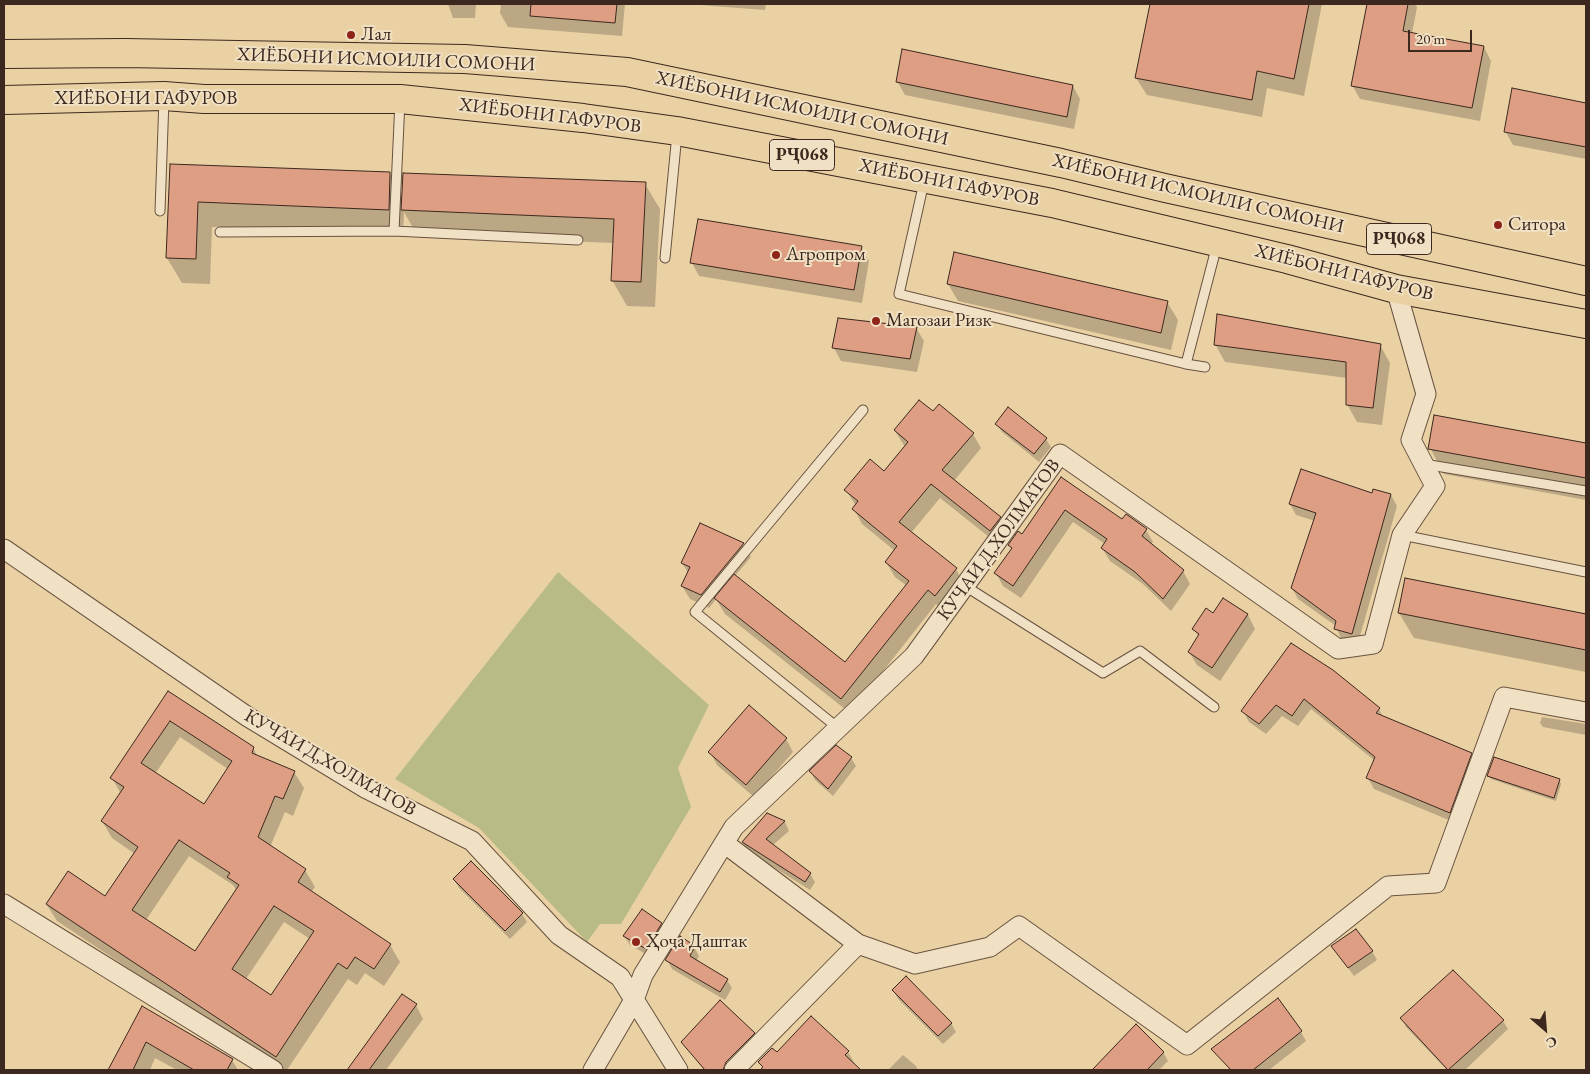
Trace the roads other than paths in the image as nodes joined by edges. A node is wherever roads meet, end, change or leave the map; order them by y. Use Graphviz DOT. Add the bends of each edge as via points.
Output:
graph roads {
  1 [pos="4,54"];
  2 [pos="202,55"];
  3 [pos="164,96"];
  4 [pos="204,98"];
  5 [pos="400,98"];
  6 [pos="4,100"];
  7 [pos="678,132"];
  8 [pos="1061,163"];
  9 [pos="925,178"];
  10 [pos="1052,203"];
  11 [pos="160,211"];
  12 [pos="220,232"];
  13 [pos="394,232"];
  14 [pos="578,240"];
  15 [pos="1218,242"];
  16 [pos="665,258"];
  17 [pos="1586,280"];
  18 [pos="1396,289"];
  19 [pos="1586,324"];
  20 [pos="1186,364"];
  21 [pos="1205,367"];
  22 [pos="863,410"];
  23 [pos="1424,464"];
  24 [pos="1586,491"];
  25 [pos="1402,535"];
  26 [pos="4,551"];
  27 [pos="1586,572"];
  28 [pos="965,586"];
  29 [pos="1214,707"];
  30 [pos="1586,712"];
  31 [pos="838,728"];
  32 [pos="724,843"];
  33 [pos="4,904"];
  34 [pos="858,944"];
  35 [pos="634,1000"];
  36 [pos="273,1070"];
  37 [pos="593,1070"];
  38 [pos="678,1070"];
  39 [pos="734,1070"];
  1 -- 2 [label="highway, ХИЁБОНИ ИСМОИЛИ СОМОНИ / РҶ068"];
  2 -- 4 [label="highway"];
  2 -- 8 [label="highway, ХИЁБОНИ ИСМОИЛИ СОМОНИ / РҶ068" via="465,59 627,72"];
  3 -- 4 [label="highway, ХИЁБОНИ ГАФУРОВ / РҶ068"];
  3 -- 6 [label="highway, ХИЁБОНИ ГАФУРОВ / РҶ068"];
  3 -- 11 [label="lane"];
  4 -- 5 [label="highway, ХИЁБОНИ ГАФУРОВ / РҶ068"];
  5 -- 7 [label="highway, ХИЁБОНИ ГАФУРОВ / РҶ068"];
  5 -- 13 [label="lane"];
  7 -- 9 [label="highway, ХИЁБОНИ ГАФУРОВ / РҶ068"];
  7 -- 16 [label="lane"];
  8 -- 10 [label="highway"];
  8 -- 17 [label="highway, ХИЁБОНИ ИСМОИЛИ СОМОНИ / РҶ068"];
  9 -- 10 [label="highway, ХИЁБОНИ ГАФУРОВ / РҶ068"];
  9 -- 20 [label="lane" via="899,294"];
  10 -- 15 [label="highway, ХИЁБОНИ ГАФУРОВ / РҶ068"];
  12 -- 13 [label="lane"];
  13 -- 14 [label="lane"];
  15 -- 18 [label="highway, ХИЁБОНИ ГАФУРОВ / РҶ068"];
  15 -- 20 [label="lane"];
  18 -- 19 [label="highway, ХИЁБОНИ ГАФУРОВ / РҶ068"];
  18 -- 23 [label="street" via="1426,394 1411,440"];
  20 -- 21 [label="lane"];
  22 -- 31 [label="lane" via="695,612"];
  23 -- 24 [label="lane"];
  23 -- 25 [label="street" via="1435,486"];
  25 -- 27 [label="lane"];
  25 -- 28 [label="street, КУЧАИ Д,ХОЛМАТОВ" via="1373,644 1338,649 1060,454"];
  26 -- 35 [label="street, КУЧАИ Д,ХОЛМАТОВ" via="248,717 365,788 472,841 559,935 620,977"];
  28 -- 29 [label="lane" via="1103,673 1140,651"];
  28 -- 31 [label="street, КУЧАИ Д,ХОЛМАТОВ" via="914,656"];
  30 -- 34 [label="street" via="1504,697 1436,883 1388,886 1187,1045 1019,926 990,947 915,964"];
  31 -- 32 [label="street, КУЧАИ Д,ХОЛМАТОВ" via="734,827"];
  32 -- 34 [label="street"];
  32 -- 35 [label="street, КУЧАИ Д,ХОЛМАТОВ" via="643,975"];
  33 -- 36 [label="street"];
  34 -- 39 [label="street"];
  35 -- 37 [label="street, КУЧАИ Д,ХОЛМАТОВ"];
  35 -- 38 [label="street"];
}
